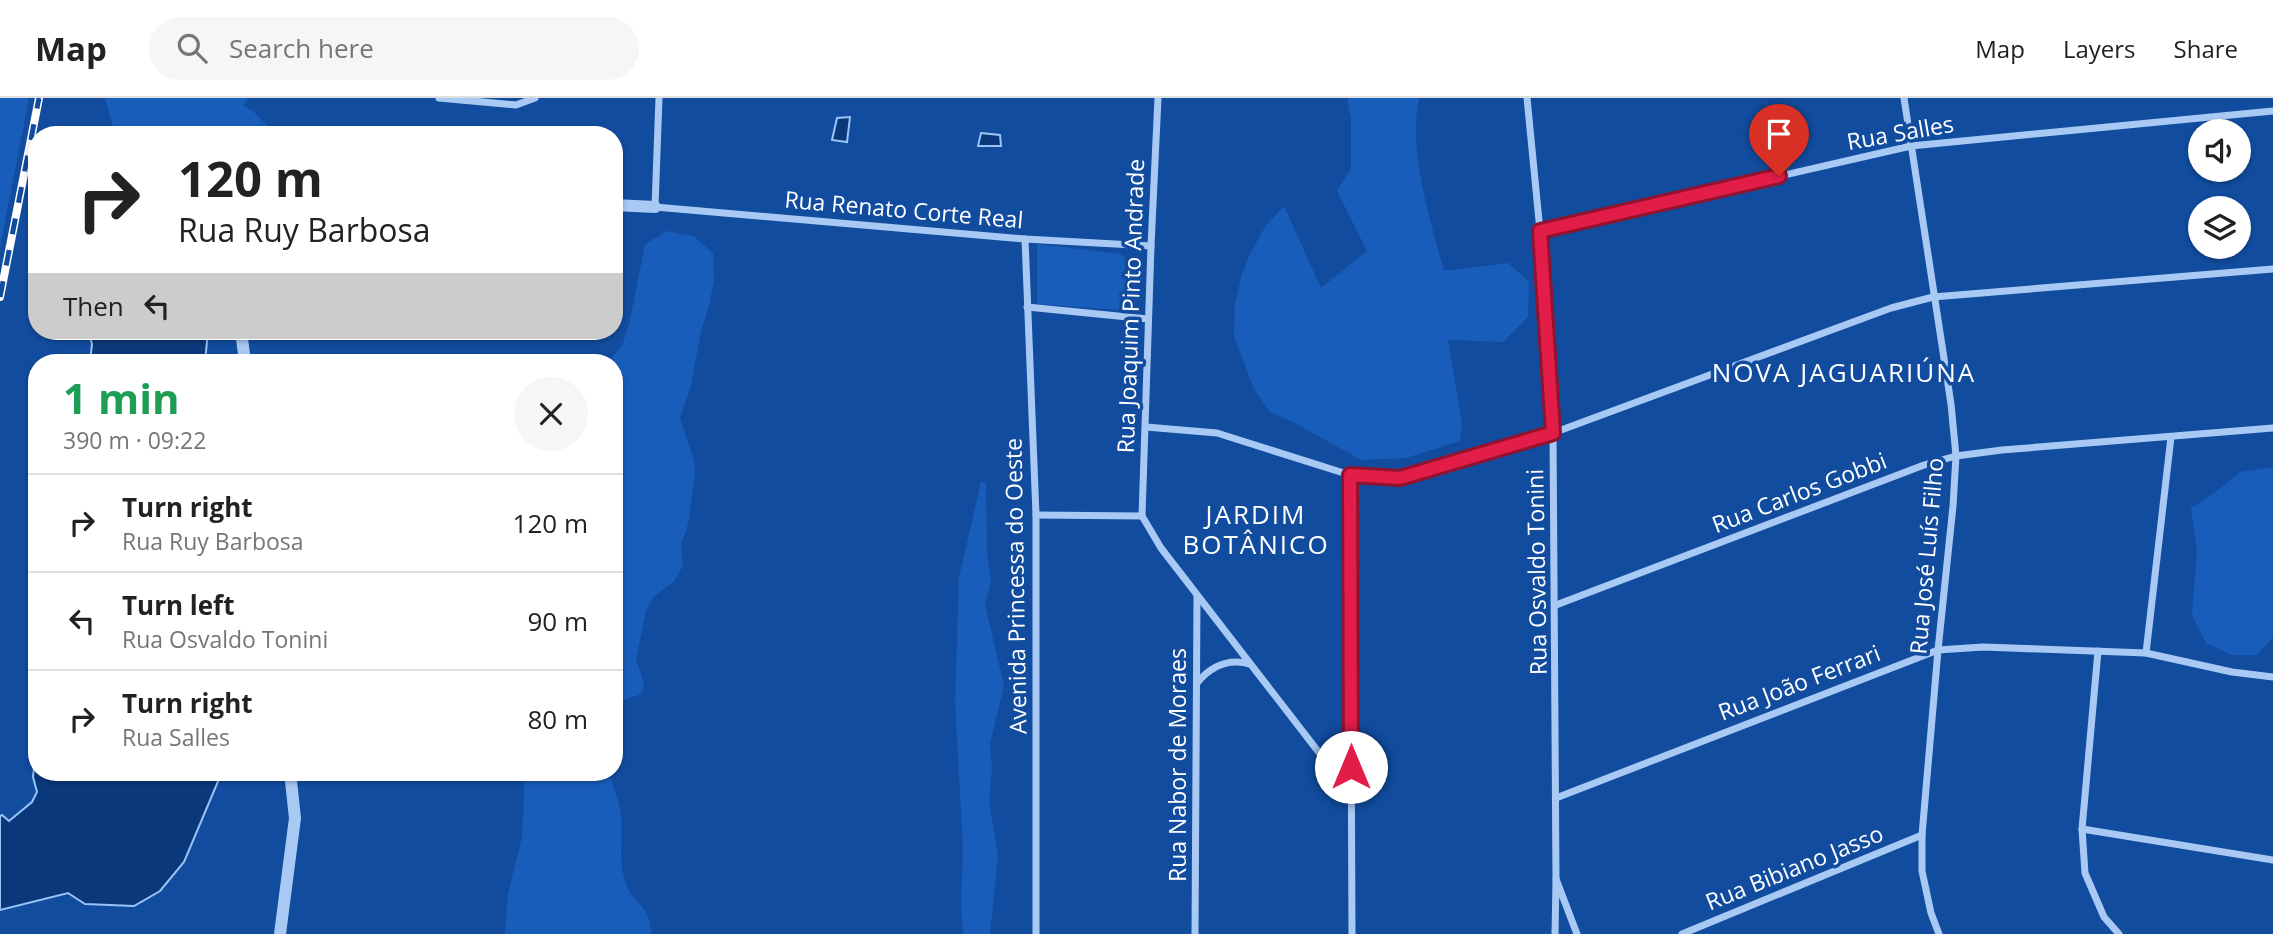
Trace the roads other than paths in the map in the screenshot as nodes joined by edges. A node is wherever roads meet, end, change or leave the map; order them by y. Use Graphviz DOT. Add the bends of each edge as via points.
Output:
graph roads {
  1 [pos="439,98"];
  2 [pos="535,98"];
  3 [pos="659,98"];
  4 [pos="1158,98"];
  5 [pos="1527,98"];
  6 [pos="1904,98"];
  7 [pos="2273,111"];
  8 [pos="1911,146"];
  9 [pos="623,205"];
  10 [pos="655,207"];
  11 [pos="1540,231"];
  12 [pos="1024,239"];
  13 [pos="1151,246"];
  14 [pos="2273,269"];
  15 [pos="1933,297"];
  16 [pos="1027,307"];
  17 [pos="1148,319"];
  18 [pos="1146,427"];
  19 [pos="2273,428"];
  20 [pos="1553,433"];
  21 [pos="2171,437"];
  22 [pos="1956,456"];
  23 [pos="1350,475"];
  24 [pos="1036,515"];
  25 [pos="1142,516"];
  26 [pos="1197,595"];
  27 [pos="1556,605"];
  28 [pos="1938,650"];
  29 [pos="2098,651"];
  30 [pos="2146,653"];
  31 [pos="1250,664"];
  32 [pos="2273,677"];
  33 [pos="1197,683"];
  34 [pos="291,781"];
  35 [pos="1352,794"];
  36 [pos="1556,798"];
  37 [pos="2082,828"];
  38 [pos="1922,835"];
  39 [pos="2273,860"];
  40 [pos="1556,879"];
  41 [pos="280,934"];
  42 [pos="1036,934"];
  43 [pos="1195,934"];
  44 [pos="1352,934"];
  45 [pos="1555,934"];
  46 [pos="1577,934"];
  47 [pos="1682,934"];
  48 [pos="1939,934"];
  49 [pos="2119,934"];
  1 -- 2 [label="street" via="516,104"];
  3 -- 10 [label="street"];
  4 -- 13 [label="street, Rua Joaquim Pinto Andrade"];
  5 -- 11 [label="street, Rua Osvaldo Tonini"];
  6 -- 8 [label="street, Rua José Luís Filho"];
  7 -- 8 [label="street, Rua Salles"];
  8 -- 11 [label="street, Rua Salles"];
  8 -- 15 [label="street, Rua José Luís Filho"];
  9 -- 10 [label="street"];
  10 -- 12 [label="street, Rua Renato Corte Real"];
  11 -- 20 [label="street, Rua Osvaldo Tonini"];
  12 -- 13 [label="street, Rua Renato Corte Real"];
  12 -- 16 [label="street, Avenida Princessa do Oeste"];
  13 -- 17 [label="street, Rua Joaquim Pinto Andrade"];
  14 -- 15 [label="street"];
  15 -- 20 [label="street" via="1891,308"];
  15 -- 22 [label="street, Rua José Luís Filho"];
  16 -- 17 [label="street"];
  16 -- 24 [label="street, Avenida Princessa do Oeste"];
  17 -- 18 [label="street, Rua Joaquim Pinto Andrade"];
  18 -- 23 [label="street" via="1217,433"];
  18 -- 25 [label="street, Rua Joaquim Pinto Andrade"];
  19 -- 21 [label="street, Rua Carlos Gobbi"];
  20 -- 23 [label="street" via="1400,478"];
  20 -- 27 [label="street, Rua Osvaldo Tonini"];
  21 -- 22 [label="street, Rua Carlos Gobbi"];
  21 -- 30 [label="street"];
  22 -- 27 [label="street, Rua Carlos Gobbi"];
  22 -- 28 [label="street, Rua José Luís Filho"];
  23 -- 35 [label="street"];
  24 -- 25 [label="street"];
  24 -- 42 [label="street, Avenida Princessa do Oeste"];
  25 -- 26 [label="street"];
  26 -- 31 [label="street"];
  26 -- 33 [label="street, Rua Nabor de Moraes"];
  27 -- 36 [label="street, Rua Osvaldo Tonini"];
  28 -- 29 [label="street, Rua João Ferrari"];
  28 -- 36 [label="street, Rua João Ferrari"];
  28 -- 38 [label="street, Rua José Luís Filho"];
  29 -- 30 [label="street, Rua João Ferrari"];
  29 -- 37 [label="street"];
  30 -- 32 [label="street, Rua João Ferrari"];
  31 -- 33 [label="street" via="1225,663 1206,671"];
  31 -- 35 [label="street"];
  33 -- 43 [label="street, Rua Nabor de Moraes"];
  34 -- 41 [label="street" via="295,818"];
  35 -- 44 [label="street"];
  36 -- 40 [label="street, Rua Osvaldo Tonini"];
  37 -- 39 [label="street"];
  37 -- 49 [label="street" via="2085,873 2104,917"];
  38 -- 47 [label="street, Rua Bibiano Jasso"];
  38 -- 48 [label="street, Rua José Luís Filho" via="1922,871"];
  40 -- 45 [label="street, Rua Osvaldo Tonini"];
  40 -- 46 [label="street, Rua Osvaldo Tonini"];
}
